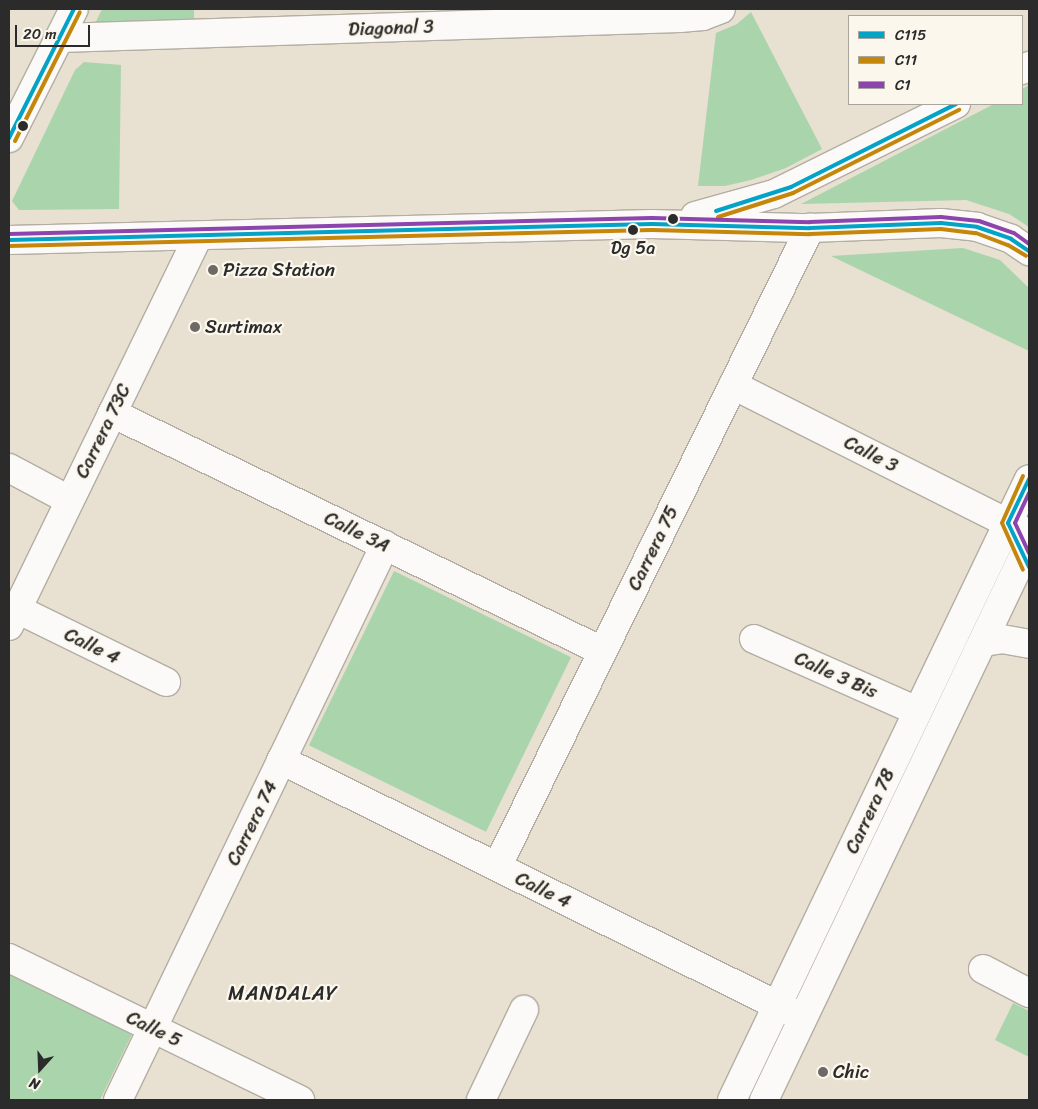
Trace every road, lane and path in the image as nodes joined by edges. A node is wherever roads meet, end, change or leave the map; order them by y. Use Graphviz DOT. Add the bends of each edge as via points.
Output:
graph roads {
  1 [pos="74,9"];
  2 [pos="721,9"];
  3 [pos="60,38"];
  4 [pos="954,105"];
  5 [pos="9,138"];
  6 [pos="652,224"];
  7 [pos="810,228"];
  8 [pos="198,236"];
  9 [pos="9,240"];
  10 [pos="1029,252"];
  11 [pos="733,385"];
  12 [pos="112,413"];
  13 [pos="9,468"];
  14 [pos="1029,479"];
  15 [pos="69,500"];
  16 [pos="384,545"];
  17 [pos="1024,545"];
  18 [pos="13,618"];
  19 [pos="754,639"];
  20 [pos="984,642"];
  21 [pos="1029,644"];
  22 [pos="602,651"];
  23 [pos="166,682"];
  24 [pos="917,711"];
  25 [pos="281,760"];
  26 [pos="497,867"];
  27 [pos="9,958"];
  28 [pos="982,969"];
  29 [pos="1029,993"];
  30 [pos="778,1006"];
  31 [pos="524,1010"];
  32 [pos="804,1018"];
  33 [pos="153,1028"];
  34 [pos="738,1089"];
  35 [pos="775,1097"];
  36 [pos="118,1100"];
  37 [pos="300,1100"];
  38 [pos="481,1100"];
  1 -- 3 [label="street"];
  2 -- 3 [label="street, Diagonal 3" via="703,16 680,18"];
  3 -- 5 [label="street"];
  4 -- 6 [label="street" via="774,194 705,214"];
  6 -- 7 [label="street"];
  6 -- 8 [label="street"];
  7 -- 10 [label="street" via="959,224 1004,236"];
  7 -- 11 [label="street, Carrera 75"];
  8 -- 9 [label="street"];
  8 -- 12 [label="street, Carrera 73C"];
  11 -- 17 [label="street, Calle 3"];
  11 -- 22 [label="street, Carrera 75"];
  12 -- 15 [label="street, Carrera 73C"];
  12 -- 16 [label="street, Calle 3A"];
  13 -- 15 [label="street"];
  14 -- 17 [label="street"];
  15 -- 18 [label="street, Carrera 73C"];
  16 -- 22 [label="street, Calle 3A"];
  16 -- 25 [label="street, Carrera 74"];
  17 -- 20 [label="street, Carrera 78"];
  17 -- 24 [label="street, Carrera 78"];
  18 -- 23 [label="street, Calle 4"];
  19 -- 24 [label="street, Calle 3 Bis"];
  20 -- 21 [label="street" via="1002,639"];
  20 -- 32 [label="street, Carrera 78"];
  22 -- 26 [label="street, Carrera 75"];
  24 -- 30 [label="street, Carrera 78"];
  25 -- 26 [label="street, Calle 4"];
  25 -- 33 [label="street, Carrera 74"];
  26 -- 30 [label="street, Calle 4"];
  27 -- 33 [label="street, Calle 5"];
  28 -- 29 [label="street"];
  30 -- 32 [label="street, Calle 4"];
  30 -- 34 [label="street, Carrera 78"];
  31 -- 38 [label="street"];
  32 -- 35 [label="street, Carrera 78"];
  33 -- 36 [label="street, Carrera 74"];
  33 -- 37 [label="street, Calle 5"];
  34 -- 35 [label="street"];
}
